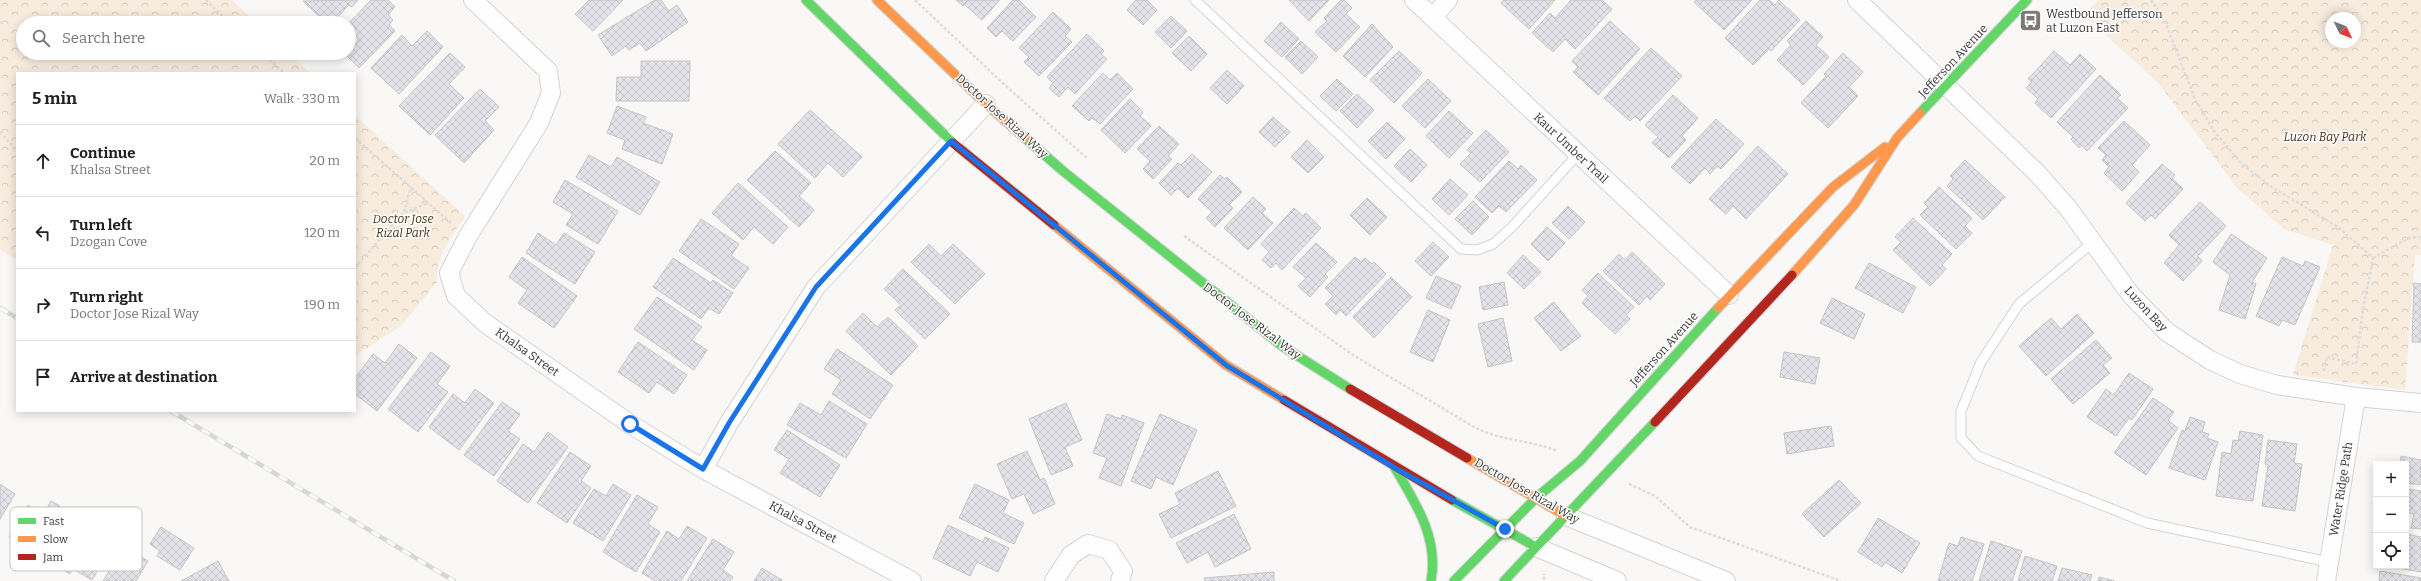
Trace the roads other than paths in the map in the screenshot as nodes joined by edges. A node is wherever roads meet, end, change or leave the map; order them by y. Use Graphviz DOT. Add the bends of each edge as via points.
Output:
graph roads {
  1 [pos="473,0"];
  2 [pos="806,0"];
  3 [pos="877,0"];
  4 [pos="1195,0"];
  5 [pos="1414,0"];
  6 [pos="1448,0"];
  7 [pos="1858,0"];
  8 [pos="2027,0"];
  9 [pos="1433,17"];
  10 [pos="1946,86"];
  11 [pos="986,104"];
  12 [pos="1897,138"];
  13 [pos="951,141"];
  14 [pos="1578,154"];
  15 [pos="2092,242"];
  16 [pos="1729,295"];
  17 [pos="2356,396"];
  18 [pos="2421,403"];
  19 [pos="1395,468"];
  20 [pos="703,469"];
  21 [pos="1537,497"];
  22 [pos="1566,516"];
  23 [pos="1505,529"];
  24 [pos="1536,547"];
  25 [pos="2329,562"];
  26 [pos="912,581"];
  27 [pos="1054,581"];
  28 [pos="1120,581"];
  29 [pos="1431,581"];
  30 [pos="1454,581"];
  31 [pos="1504,581"];
  32 [pos="1617,581"];
  33 [pos="1726,581"];
  34 [pos="2326,581"];
  1 -- 20 [label="street, Khalsa Street" via="548,71 551,93 539,123 468,236 449,273 456,296 485,323 630,424"];
  2 -- 13 [label="street"];
  3 -- 11 [label="street, Doctor Jose Rizal Way"];
  4 -- 14 [label="lane" via="1461,249 1478,250 1493,244 1512,227"];
  5 -- 9 [label="street, Kaur Umber Trail"];
  6 -- 9 [label="street"];
  7 -- 10 [label="street, Luzon Bay"];
  8 -- 10 [label="street, Jefferson Avenue"];
  9 -- 14 [label="street, Kaur Umber Trail"];
  10 -- 12 [label="street, Jefferson Avenue"];
  10 -- 15 [label="street, Luzon Bay" via="2037,173 2068,208"];
  11 -- 13 [label="street"];
  11 -- 21 [label="street, Doctor Jose Rizal Way" via="1155,246 1282,346 1358,394"];
  12 -- 16 [label="street, Jefferson Avenue" via="1833,187"];
  12 -- 22 [label="street, Jefferson Avenue" via="1854,205"];
  13 -- 19 [label="street" via="1226,365"];
  13 -- 20 [label="street" via="816,287 729,423"];
  14 -- 16 [label="street, Kaur Umber Trail"];
  15 -- 17 [label="street, Luzon Bay" via="2131,295 2173,336 2210,360 2240,374 2277,385"];
  15 -- 25 [label="lane" via="2019,304 1980,362 1961,411 1961,438 1978,456 2148,523"];
  16 -- 21 [label="street, Jefferson Avenue" via="1580,460"];
  17 -- 18 [label="street, Luzon Bay"];
  17 -- 25 [label="street, Water Ridge Path"];
  19 -- 23 [label="street"];
  19 -- 29 [label="street" via="1428,527 1435,567"];
  20 -- 26 [label="street, Khalsa Street"];
  21 -- 22 [label="street, Doctor Jose Rizal Way"];
  21 -- 23 [label="street, Jefferson Avenue"];
  22 -- 24 [label="street, Jefferson Avenue"];
  22 -- 33 [label="street, Doctor Jose Rizal Way"];
  23 -- 24 [label="street"];
  23 -- 30 [label="street, Jefferson Avenue"];
  24 -- 31 [label="street, Jefferson Avenue"];
  24 -- 32 [label="street"];
  25 -- 34 [label="street, Water Ridge Path"];
  27 -- 28 [label="street" via="1070,555 1088,544 1109,550 1122,571"];
}
